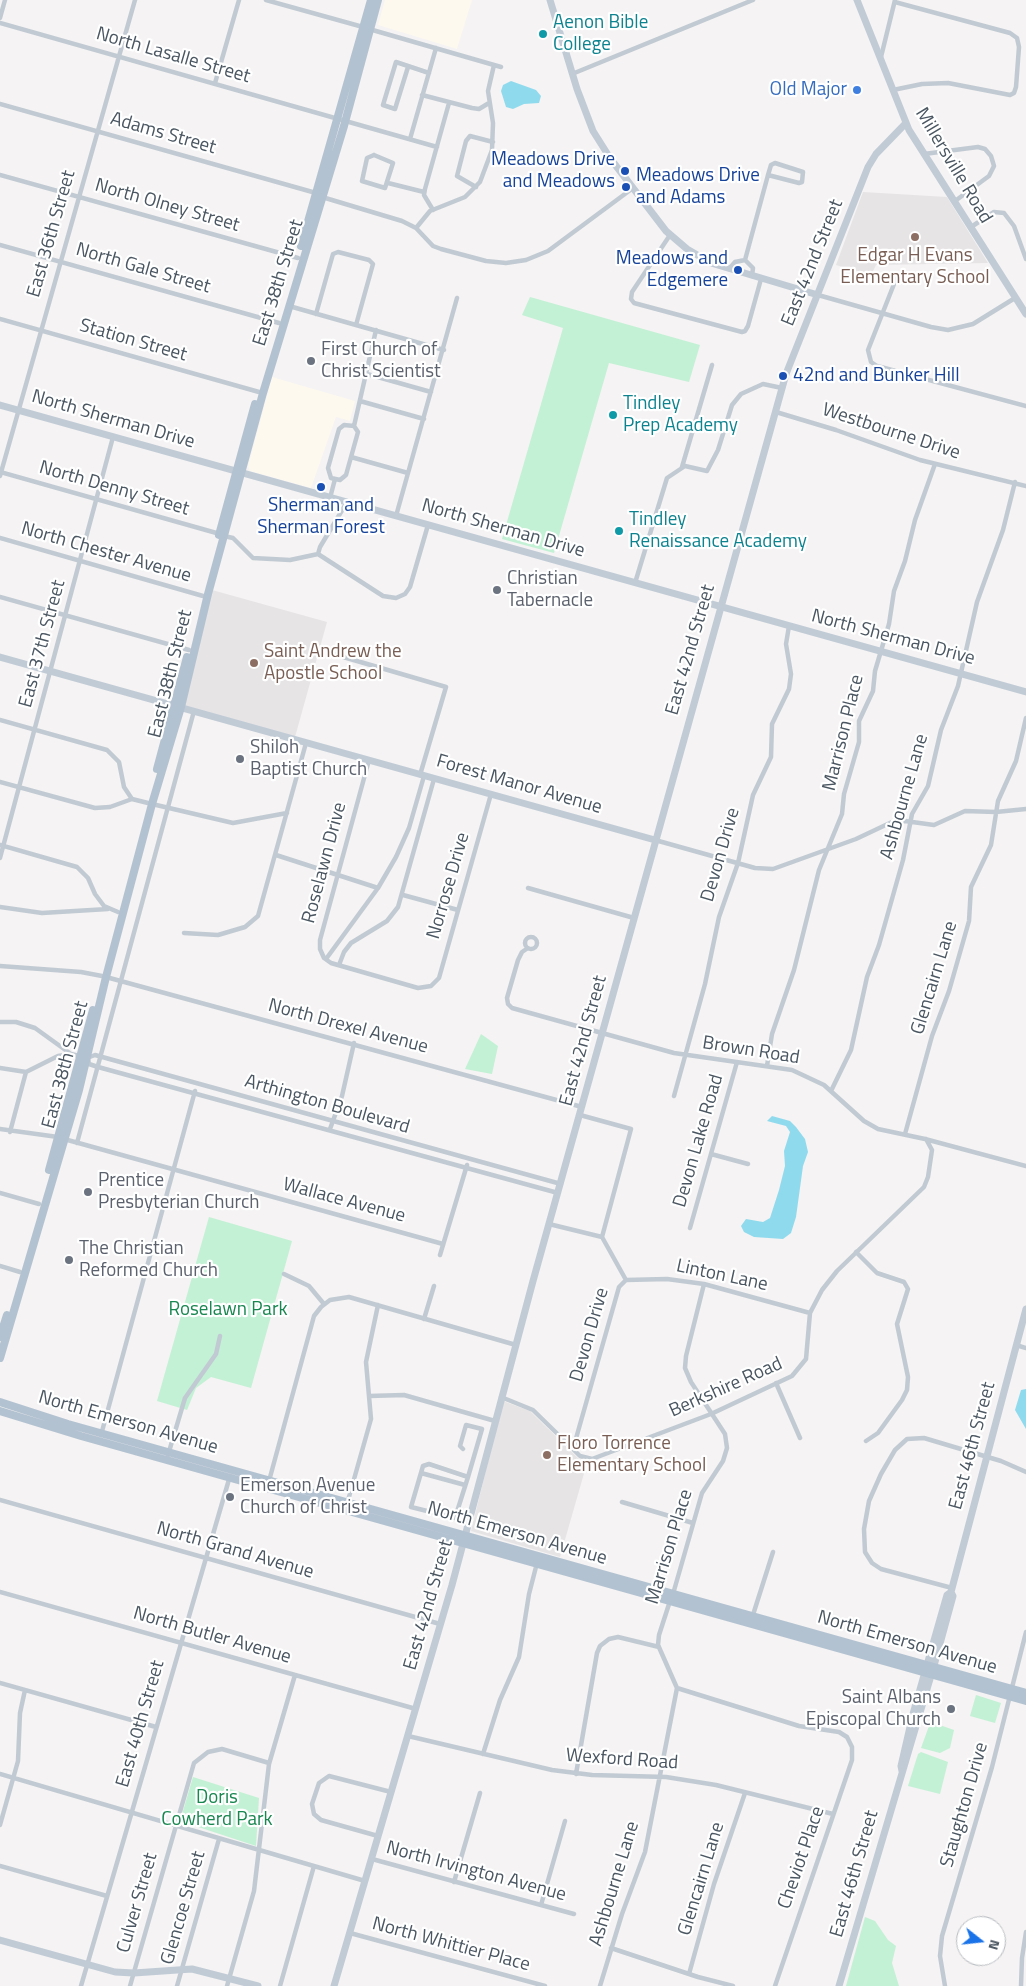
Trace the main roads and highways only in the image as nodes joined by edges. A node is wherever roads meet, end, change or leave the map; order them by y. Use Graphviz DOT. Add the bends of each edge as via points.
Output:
graph roads {
  1 [pos="371,0"];
  2 [pos="378,0"];
  3 [pos="366,28"];
  4 [pos="319,195"];
  5 [pos="239,472"];
  6 [pos="222,535"];
  7 [pos="178,706"];
  8 [pos="150,804"];
  9 [pos="104,976"];
  10 [pos="61,1138"];
  11 [pos="0,1337"];
  12 [pos="0,1358"];
  13 [pos="0,1402"];
  14 [pos="0,1411"];
  15 [pos="101,1438"];
  16 [pos="230,1474"];
  17 [pos="347,1507"];
  18 [pos="1012,1693"];
  19 [pos="1026,1693"];
  20 [pos="1026,1701"];
  1 -- 3 [label="main road, East 38th Street"];
  2 -- 3 [label="main road, East 38th Street"];
  3 -- 4 [label="main road, East 38th Street" via="338,118"];
  3 -- 4 [label="main road, East 38th Street" via="346,121"];
  4 -- 5 [label="main road, East 38th Street"];
  4 -- 5 [label="main road, East 38th Street" via="259,392"];
  5 -- 6 [label="main road, East 38th Street"];
  6 -- 7 [label="main road, East 38th Street"];
  6 -- 7 [label="main road, East 38th Street" via="189,650"];
  7 -- 8 [label="main road, East 38th Street"];
  8 -- 9 [label="main road, East 38th Street"];
  8 -- 9 [label="main road, East 38th Street" via="118,912"];
  9 -- 10 [label="main road, East 38th Street"];
  10 -- 11 [label="main road, East 38th Street"];
  10 -- 12 [label="main road, East 38th Street"];
  13 -- 15 [label="main road, North Emerson Avenue"];
  14 -- 15 [label="main road, North Emerson Avenue"];
  15 -- 16 [label="main road, North Emerson Avenue"];
  16 -- 17 [label="main road, North Emerson Avenue"];
  16 -- 17 [label="main road, North Emerson Avenue" via="269,1481"];
  17 -- 18 [label="main road, North Emerson Avenue"];
  18 -- 19 [label="main road, North Emerson Avenue"];
  18 -- 20 [label="main road, North Emerson Avenue"];
}
